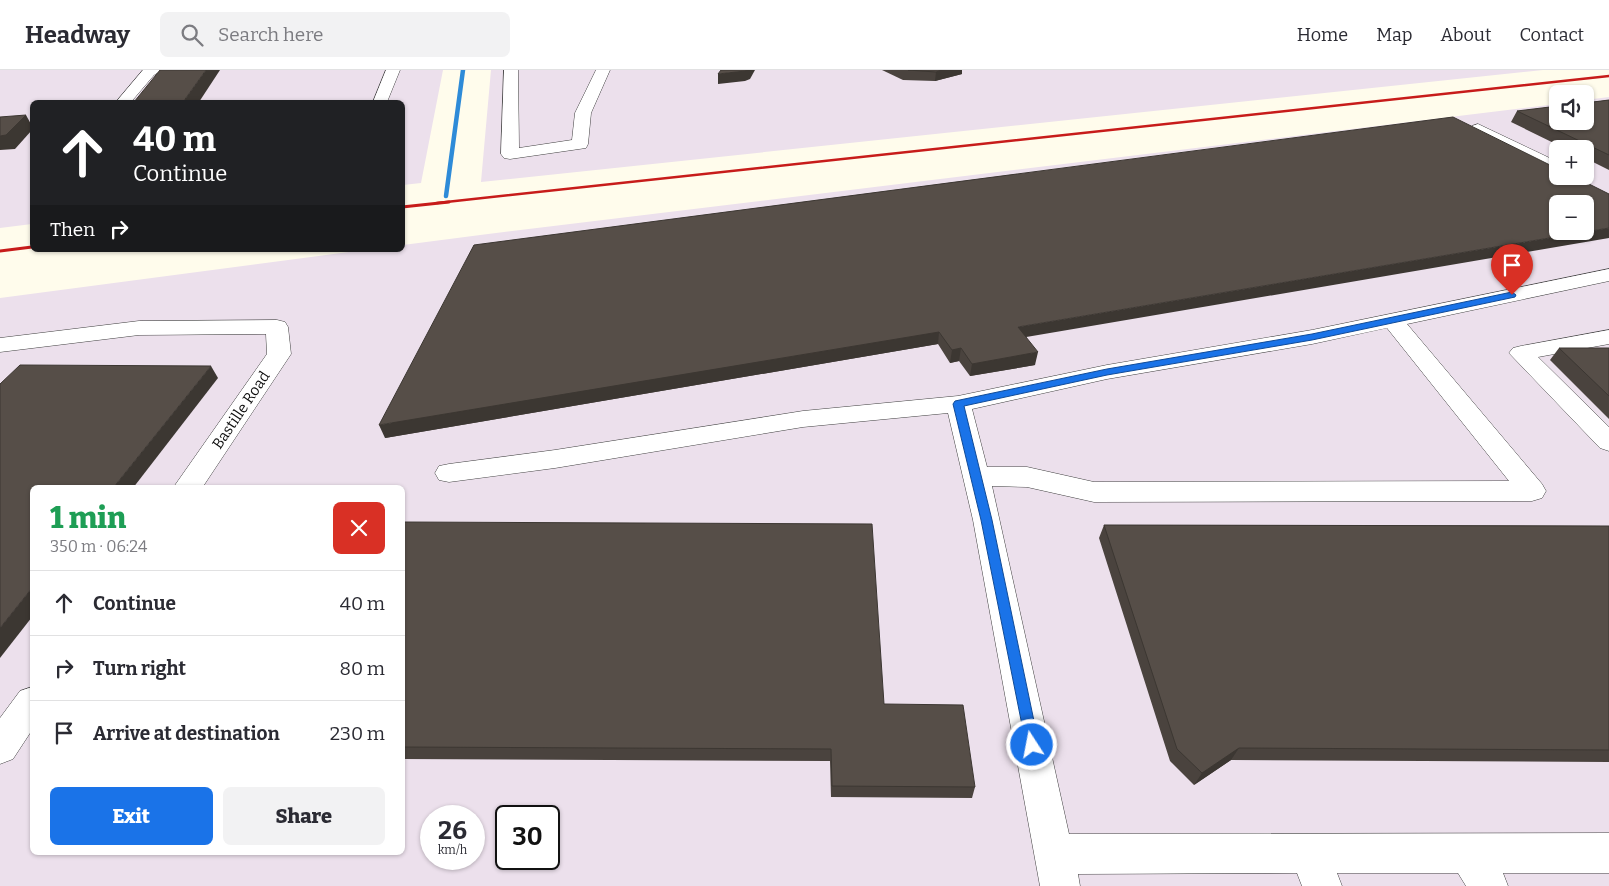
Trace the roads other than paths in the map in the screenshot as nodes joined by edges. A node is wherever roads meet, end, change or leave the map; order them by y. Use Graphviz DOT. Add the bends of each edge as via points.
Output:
graph roads {
  1 [pos="154,70"];
  2 [pos="393,70"];
  3 [pos="511,70"];
  4 [pos="603,70"];
  5 [pos="125,100"];
  6 [pos="381,100"];
  7 [pos="1478,129"];
  8 [pos="1549,164"];
  9 [pos="1609,275"];
  10 [pos="1392,320"];
  11 [pos="1609,337"];
  12 [pos="0,345"];
  13 [pos="958,404"];
  14 [pos="1609,442"];
  15 [pos="449,473"];
  16 [pos="976,476"];
  17 [pos="189,485"];
  18 [pos="30,705"];
  19 [pos="0,747"];
  20 [pos="1609,853"];
  21 [pos="1478,869"];
  22 [pos="1056,870"];
  23 [pos="1316,870"];
  1 -- 5 [label="street"];
  2 -- 6 [label="street"];
  3 -- 4 [label="street" via="510,154 580,144 583,113"];
  7 -- 8 [label="street"];
  9 -- 10 [label="street"];
  10 -- 13 [label="street" via="1107,372"];
  10 -- 16 [label="street" via="1532,491 1094,492 1027,476"];
  11 -- 14 [label="street" via="1521,353"];
  12 -- 17 [label="street, Bastille Road" via="139,328 277,327 279,354"];
  13 -- 15 [label="street" via="803,419"];
  13 -- 16 [label="street"];
  16 -- 22 [label="street"];
  18 -- 19 [label="street"];
  20 -- 21 [label="street"];
  21 -- 23 [label="street"];
  22 -- 23 [label="street"];
}
